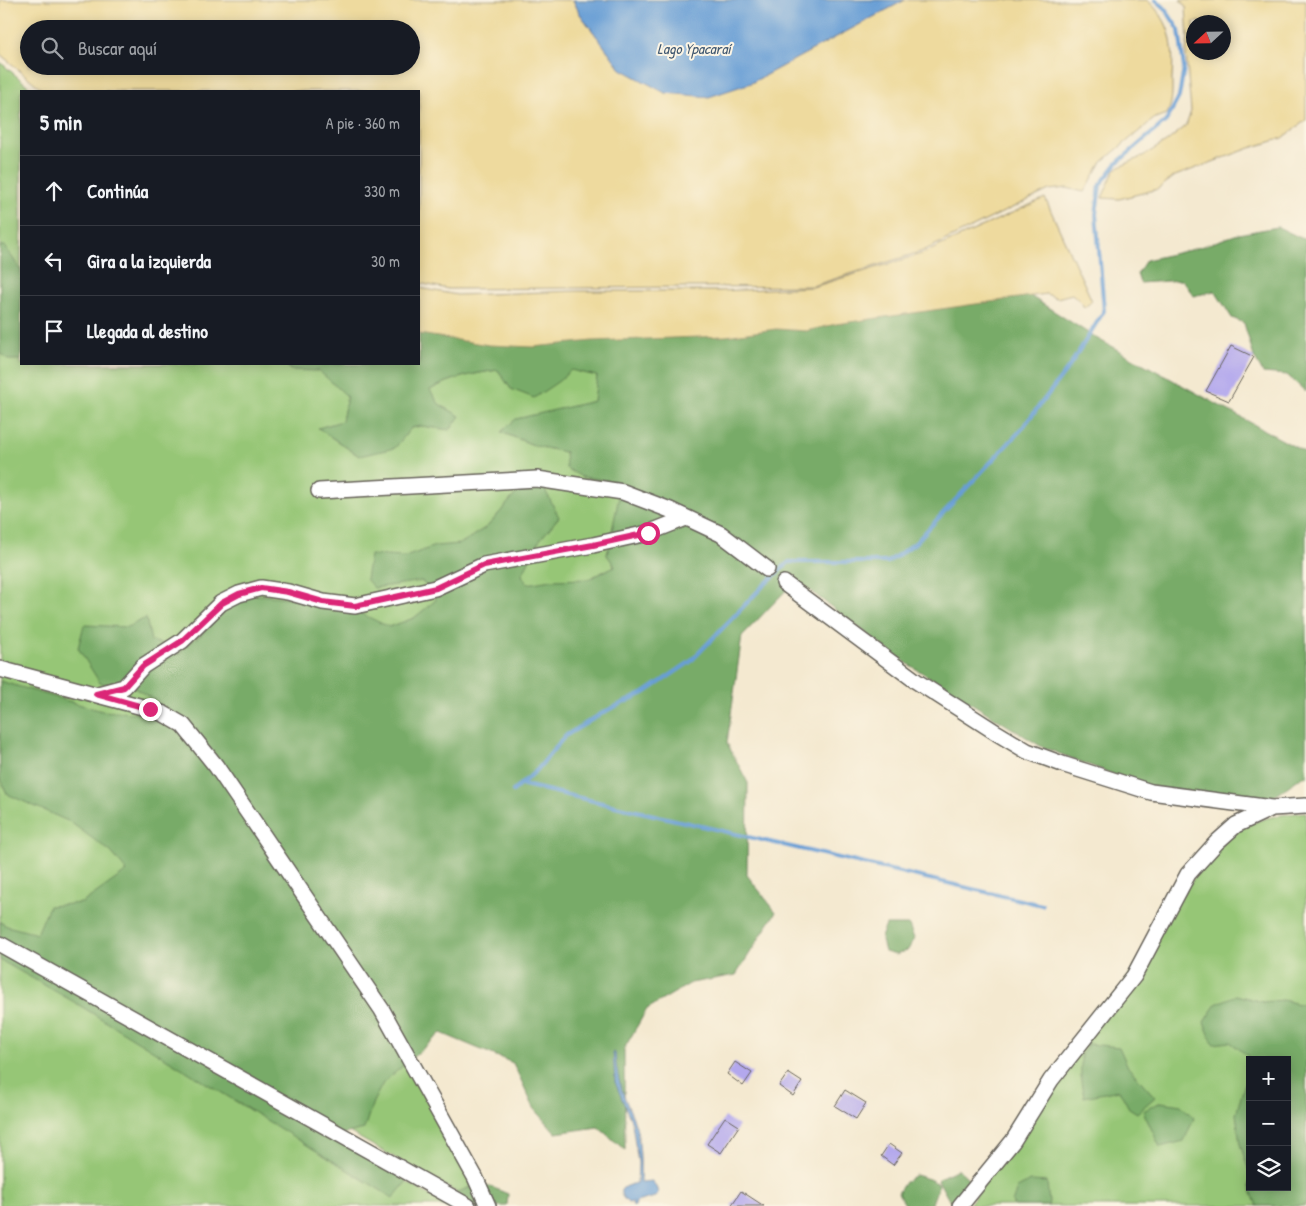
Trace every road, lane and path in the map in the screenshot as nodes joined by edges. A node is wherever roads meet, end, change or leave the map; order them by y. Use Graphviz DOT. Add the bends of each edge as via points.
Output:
graph roads {
  1 [pos="319,491"];
  2 [pos="686,518"];
  3 [pos="767,569"];
  4 [pos="784,583"];
  5 [pos="0,669"];
  6 [pos="96,694"];
  7 [pos="1306,806"];
  8 [pos="1272,808"];
  9 [pos="0,944"];
  10 [pos="468,1206"];
  11 [pos="488,1206"];
  12 [pos="960,1206"];
  1 -- 2 [label="lane" via="537,479 623,492"];
  2 -- 3 [label="lane" via="721,534"];
  2 -- 6 [label="lane" via="648,533 484,565 436,588 355,606 261,588 246,592 222,603 182,641 143,666 124,687"];
  4 -- 8 [label="lane" via="916,681 1027,750 1151,792"];
  5 -- 6 [label="lane"];
  6 -- 11 [label="lane" via="150,709 183,725 216,766 382,1010"];
  7 -- 8 [label="lane"];
  8 -- 12 [label="lane" via="1236,825 1188,874 1134,976 1051,1080 1013,1141"];
  9 -- 10 [label="lane"];
}
